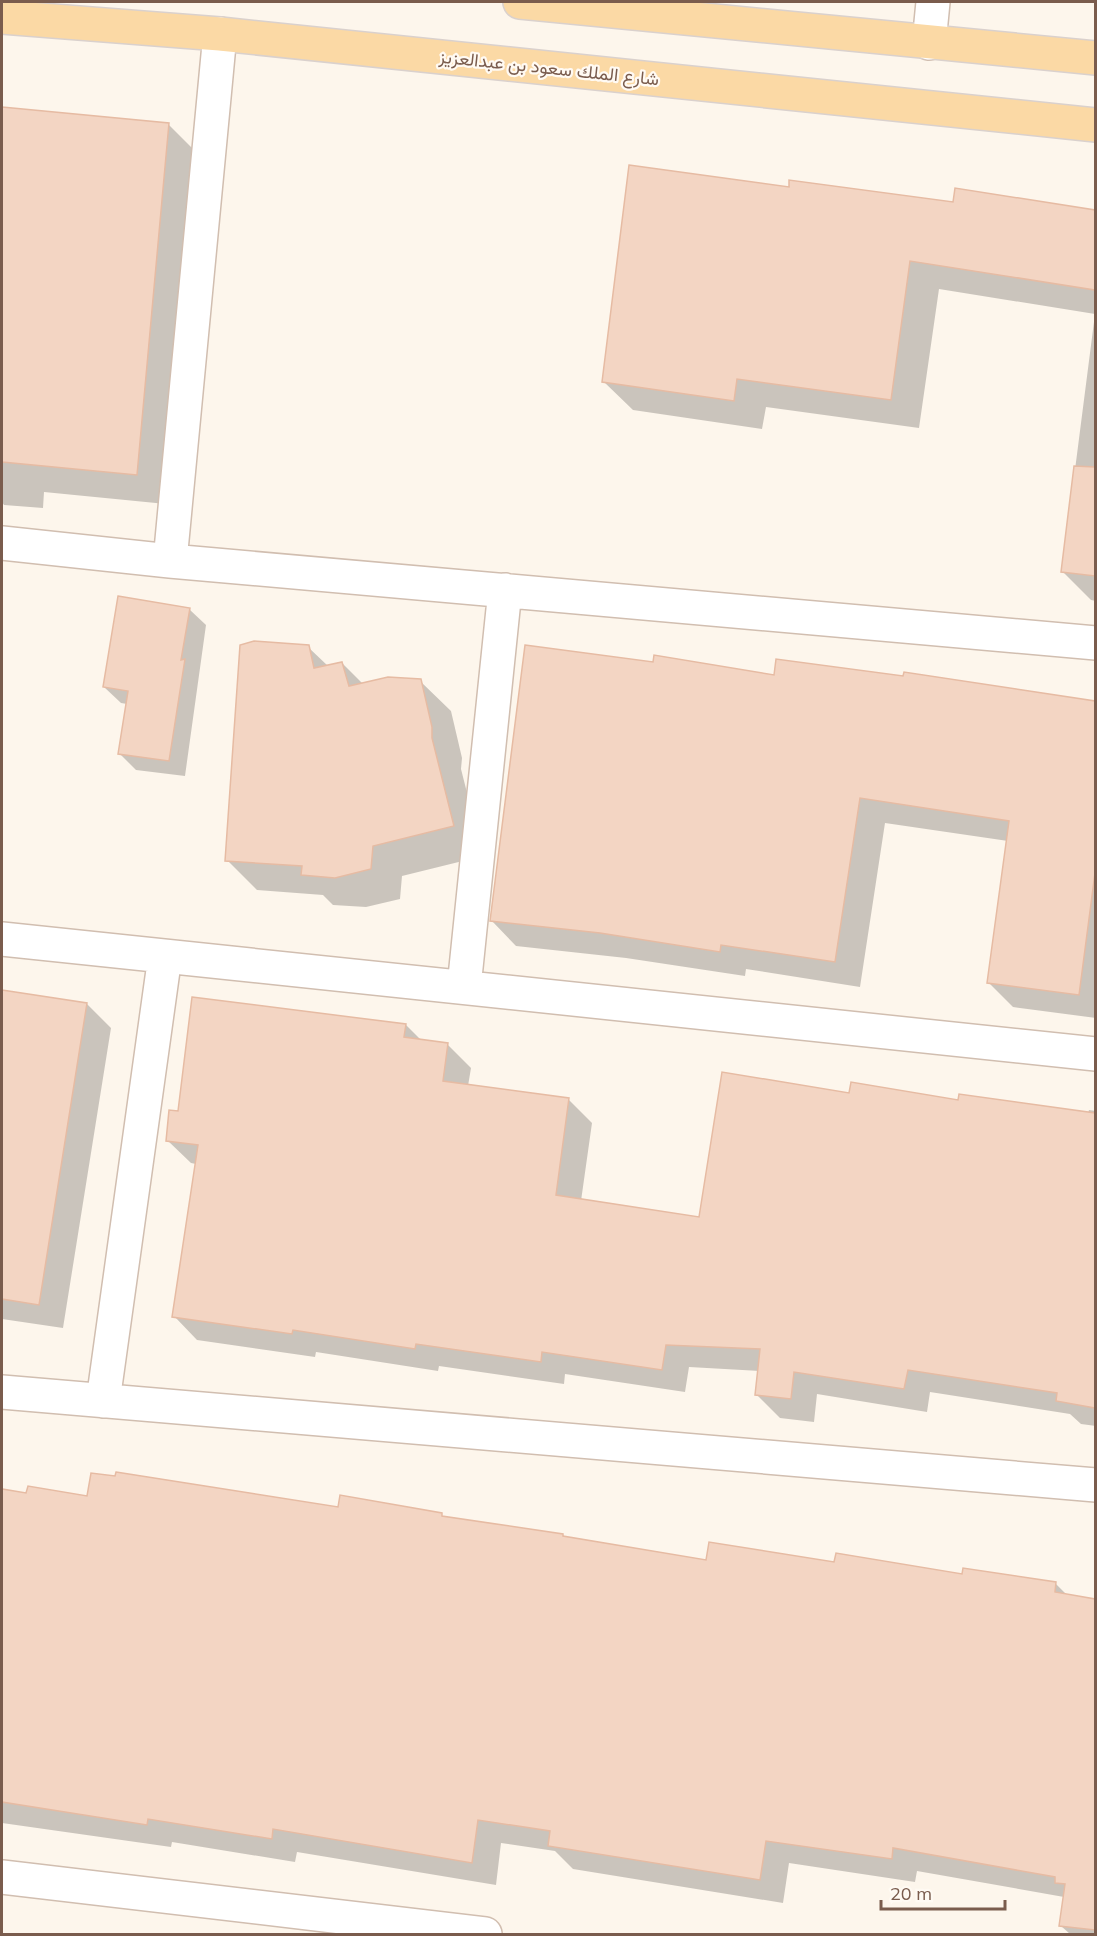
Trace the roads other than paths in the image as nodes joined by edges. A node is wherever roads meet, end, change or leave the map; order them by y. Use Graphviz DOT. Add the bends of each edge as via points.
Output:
graph roads {
  1 [pos="520,2"];
  2 [pos="933,2"];
  3 [pos="2,17"];
  4 [pos="220,34"];
  5 [pos="929,43"];
  6 [pos="1095,58"];
  7 [pos="1095,125"];
  8 [pos="2,543"];
  9 [pos="170,561"];
  10 [pos="505,590"];
  11 [pos="1095,643"];
  12 [pos="2,939"];
  13 [pos="165,956"];
  14 [pos="464,987"];
  15 [pos="1095,1054"];
  16 [pos="2,1392"];
  17 [pos="103,1401"];
  18 [pos="1095,1485"];
  19 [pos="2,1877"];
  20 [pos="485,1935"];
  1 -- 5 [label="main road"];
  2 -- 5 [label="street"];
  3 -- 4 [label="main road, شارع الملك سعود بن عبدالعزيز"];
  4 -- 7 [label="main road, شارع الملك سعود بن عبدالعزيز"];
  4 -- 9 [label="street"];
  5 -- 6 [label="main road"];
  8 -- 9 [label="street"];
  9 -- 10 [label="street"];
  10 -- 11 [label="street"];
  10 -- 14 [label="street"];
  12 -- 13 [label="street"];
  13 -- 14 [label="street"];
  13 -- 17 [label="street"];
  14 -- 15 [label="street"];
  16 -- 17 [label="street"];
  17 -- 18 [label="street"];
  19 -- 20 [label="street"];
}
